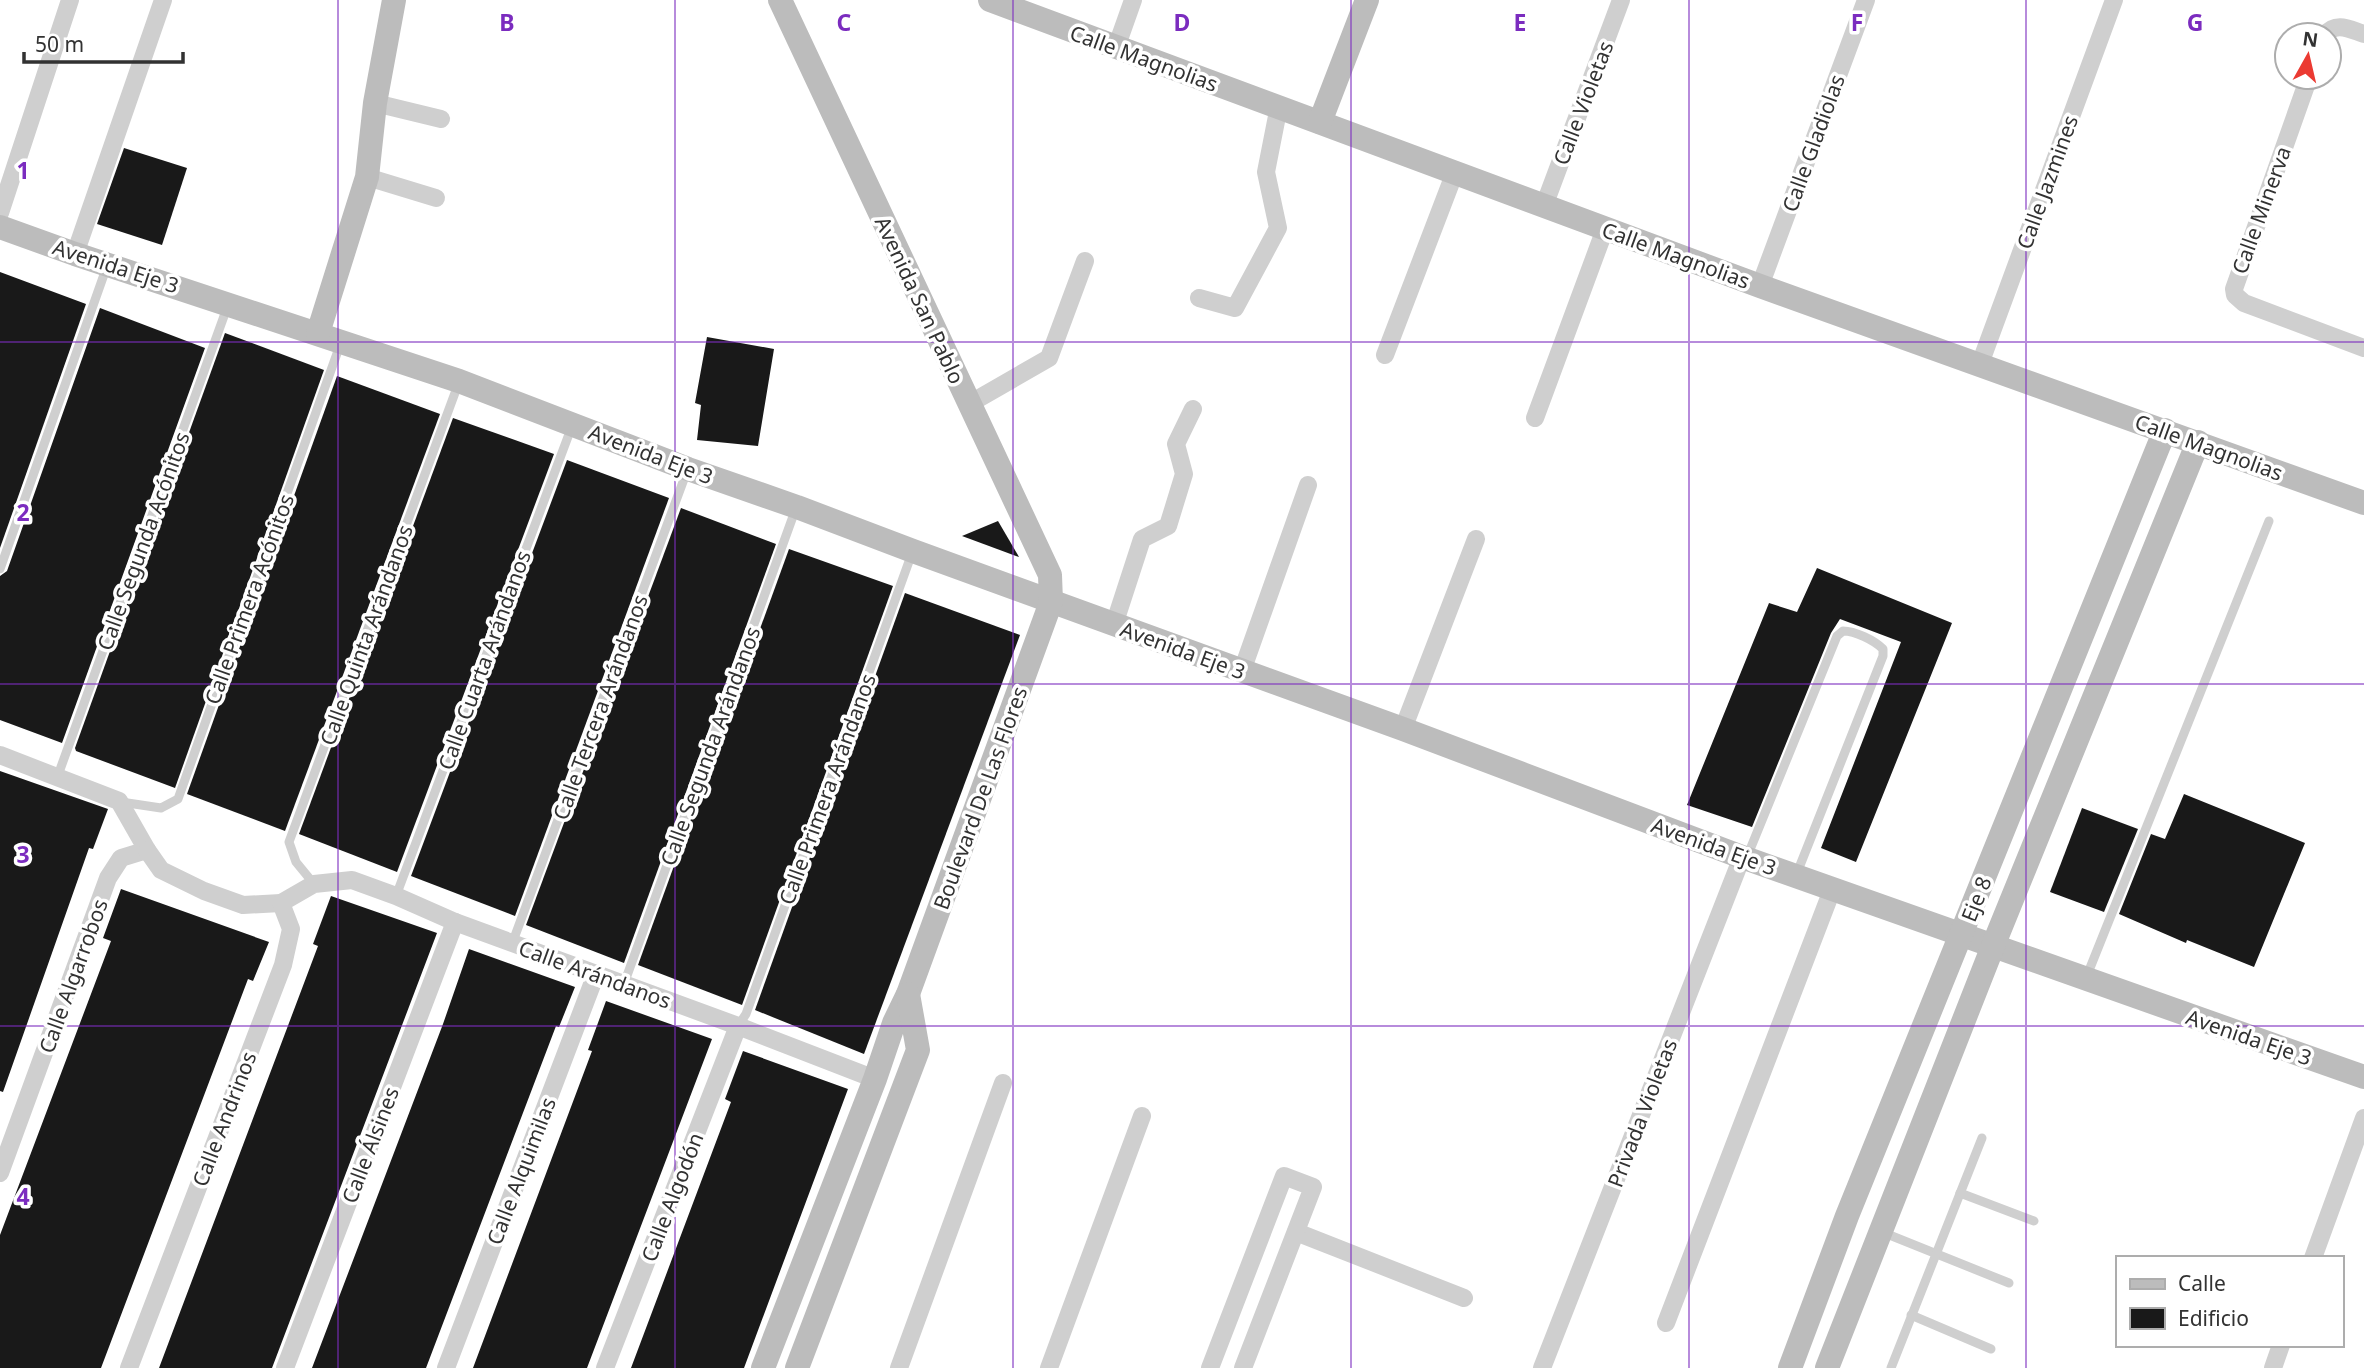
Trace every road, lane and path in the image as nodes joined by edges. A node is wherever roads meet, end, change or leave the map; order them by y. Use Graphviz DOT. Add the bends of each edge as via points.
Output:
graph roads {
  1 [pos="70,0"];
  2 [pos="163,0"];
  3 [pos="394,0"];
  4 [pos="780,0"];
  5 [pos="990,0"];
  6 [pos="1133,0"];
  7 [pos="1367,0"];
  8 [pos="1621,0"];
  9 [pos="1866,0"];
  10 [pos="2114,0"];
  11 [pos="2343,28"];
  12 [pos="2364,34"];
  13 [pos="1116,48"];
  14 [pos="2304,91"];
  15 [pos="375,103"];
  16 [pos="1279,106"];
  17 [pos="441,119"];
  18 [pos="1320,121"];
  19 [pos="1455,172"];
  20 [pos="367,177"];
  21 [pos="436,198"];
  22 [pos="1544,206"];
  23 [pos="0,213"];
  24 [pos="0,226"];
  25 [pos="1605,229"];
  26 [pos="75,254"];
  27 [pos="1085,261"];
  28 [pos="107,264"];
  29 [pos="1760,286"];
  30 [pos="1199,298"];
  31 [pos="228,303"];
  32 [pos="318,333"];
  33 [pos="341,340"];
  34 [pos="2363,343"];
  35 [pos="1385,355"];
  36 [pos="1980,364"];
  37 [pos="460,381"];
  38 [pos="969,404"];
  39 [pos="1193,409"];
  40 [pos="1535,418"];
  41 [pos="572,424"];
  42 [pos="2165,430"];
  43 [pos="2198,442"];
  44 [pos="688,469"];
  45 [pos="1308,485"];
  46 [pos="2364,503"];
  47 [pos="797,507"];
  48 [pos="2269,521"];
  49 [pos="1476,539"];
  50 [pos="913,551"];
  51 [pos="0,569"];
  52 [pos="1051,602"];
  53 [pos="1114,625"];
  54 [pos="1242,671"];
  55 [pos="1403,729"];
  56 [pos="0,755"];
  57 [pos="57,778"];
  58 [pos="119,801"];
  59 [pos="147,849"];
  60 [pos="1744,858"];
  61 [pos="1796,876"];
  62 [pos="314,884"];
  63 [pos="1832,890"];
  64 [pos="396,896"];
  65 [pos="281,903"];
  66 [pos="455,922"];
  67 [pos="1962,934"];
  68 [pos="512,944"];
  69 [pos="1993,946"];
  70 [pos="596,974"];
  71 [pos="2086,980"];
  72 [pos="624,984"];
  73 [pos="908,994"];
  74 [pos="738,1026"];
  75 [pos="2364,1077"];
  76 [pos="875,1079"];
  77 [pos="1003,1083"];
  78 [pos="1142,1116"];
  79 [pos="2364,1118"];
  80 [pos="1982,1138"];
  81 [pos="0,1173"];
  82 [pos="1960,1194"];
  83 [pos="2034,1222"];
  84 [pos="1296,1232"];
  85 [pos="1881,1232"];
  86 [pos="1935,1254"];
  87 [pos="2314,1256"];
  88 [pos="2009,1283"];
  89 [pos="1464,1298"];
  90 [pos="1911,1315"];
  91 [pos="1666,1323"];
  92 [pos="2280,1347"];
  93 [pos="1991,1349"];
  94 [pos="1247,1367"];
  95 [pos="129,1368"];
  96 [pos="285,1368"];
  97 [pos="446,1368"];
  98 [pos="605,1368"];
  99 [pos="763,1368"];
  100 [pos="797,1368"];
  101 [pos="899,1368"];
  102 [pos="1049,1368"];
  103 [pos="1210,1368"];
  104 [pos="1542,1368"];
  105 [pos="1790,1368"];
  106 [pos="1827,1368"];
  107 [pos="1891,1368"];
  108 [pos="2273,1368"];
  1 -- 23 [label="street"];
  2 -- 26 [label="street"];
  3 -- 15 [label="main road"];
  4 -- 38 [label="main road, Avenida San Pablo"];
  5 -- 13 [label="main road, Calle Magnolias"];
  6 -- 13 [label="street"];
  7 -- 18 [label="main road"];
  8 -- 22 [label="street, Calle Violetas"];
  9 -- 29 [label="street, Calle Gladiolas"];
  10 -- 36 [label="street, Calle Jazmines"];
  11 -- 12 [label="street"];
  13 -- 16 [label="main road, Calle Magnolias"];
  14 -- 34 [label="street, Calle Minerva" via="2235,295 2244,303"];
  15 -- 17 [label="street"];
  15 -- 20 [label="main road"];
  16 -- 18 [label="main road, Calle Magnolias"];
  16 -- 30 [label="street" via="1266,172 1278,228 1236,308"];
  18 -- 19 [label="main road, Calle Magnolias"];
  19 -- 22 [label="main road, Calle Magnolias"];
  19 -- 35 [label="street"];
  20 -- 21 [label="street"];
  20 -- 32 [label="main road"];
  22 -- 25 [label="main road, Calle Magnolias"];
  24 -- 26 [label="main road, Avenida Eje 3"];
  25 -- 29 [label="main road, Calle Magnolias"];
  25 -- 40 [label="street"];
  26 -- 28 [label="main road, Avenida Eje 3"];
  27 -- 38 [label="street" via="1049,358"];
  28 -- 31 [label="main road, Avenida Eje 3"];
  28 -- 51 [label="lane"];
  29 -- 36 [label="main road, Calle Magnolias"];
  31 -- 32 [label="main road, Avenida Eje 3"];
  31 -- 57 [label="lane, Calle Segunda Acónitos"];
  32 -- 33 [label="main road, Avenida Eje 3"];
  33 -- 37 [label="main road, Avenida Eje 3"];
  33 -- 58 [label="lane, Calle Primera Acónitos" via="178,799 161,808"];
  36 -- 42 [label="main road, Calle Magnolias"];
  37 -- 41 [label="main road, Avenida Eje 3"];
  37 -- 62 [label="lane, Calle Quinta Arándanos" via="289,842 296,862"];
  38 -- 52 [label="main road, Avenida San Pablo" via="1050,575"];
  39 -- 53 [label="street" via="1176,444 1184,474 1168,526 1142,538"];
  41 -- 44 [label="main road, Avenida Eje 3"];
  41 -- 64 [label="lane, Calle Cuarta Arándanos"];
  42 -- 43 [label="main road, Calle Magnolias"];
  42 -- 67 [label="main road, Eje 8"];
  43 -- 46 [label="main road, Calle Magnolias"];
  43 -- 69 [label="main road, Eje 8"];
  44 -- 47 [label="main road, Avenida Eje 3"];
  44 -- 68 [label="lane, Calle Tercera Arándanos"];
  45 -- 54 [label="street"];
  47 -- 50 [label="main road, Avenida Eje 3"];
  47 -- 72 [label="lane, Calle Segunda Arándanos"];
  48 -- 71 [label="lane"];
  49 -- 55 [label="street"];
  50 -- 52 [label="main road, Avenida Eje 3"];
  50 -- 74 [label="lane, Calle Primera Arándanos"];
  52 -- 53 [label="main road, Avenida Eje 3"];
  52 -- 73 [label="main road, Boulevard De Las Flores"];
  53 -- 54 [label="main road, Avenida Eje 3"];
  54 -- 55 [label="main road, Avenida Eje 3"];
  55 -- 60 [label="main road, Avenida Eje 3"];
  56 -- 57 [label="street"];
  57 -- 58 [label="street"];
  58 -- 59 [label="street"];
  59 -- 65 [label="street" via="161,870 204,891 243,905"];
  59 -- 81 [label="street, Calle Algarrobos" via="121,858 108,878"];
  60 -- 61 [label="main road, Avenida Eje 3"];
  60 -- 61 [label="lane" via="1838,636 1850,631 1878,645 1883,656"];
  60 -- 104 [label="street, Privada Violetas"];
  61 -- 63 [label="main road, Avenida Eje 3"];
  62 -- 64 [label="street, Calle Arándanos" via="352,880"];
  62 -- 65 [label="street"];
  63 -- 67 [label="main road, Avenida Eje 3"];
  63 -- 91 [label="street"];
  64 -- 66 [label="street, Calle Arándanos"];
  65 -- 95 [label="street, Calle Andrinos" via="290,929 283,965"];
  66 -- 68 [label="street, Calle Arándanos"];
  66 -- 96 [label="street, Calle Álsines"];
  67 -- 69 [label="main road, Avenida Eje 3"];
  67 -- 105 [label="main road, Eje 8"];
  68 -- 70 [label="street, Calle Arándanos"];
  69 -- 71 [label="main road, Avenida Eje 3"];
  69 -- 85 [label="main road, Eje 8"];
  70 -- 72 [label="street, Calle Arándanos"];
  70 -- 97 [label="street, Calle Alquimilas"];
  71 -- 75 [label="main road, Avenida Eje 3"];
  72 -- 74 [label="street, Calle Arándanos"];
  73 -- 76 [label="main road, Boulevard De Las Flores"];
  73 -- 100 [label="main road" via="918,1050"];
  74 -- 76 [label="street, Calle Arándanos"];
  74 -- 98 [label="street, Calle Algodón"];
  76 -- 99 [label="main road, Boulevard De Las Flores"];
  77 -- 101 [label="street"];
  78 -- 102 [label="street"];
  79 -- 87 [label="street"];
  80 -- 82 [label="lane"];
  82 -- 83 [label="lane"];
  82 -- 86 [label="lane"];
  84 -- 89 [label="street"];
  84 -- 94 [label="street"];
  84 -- 103 [label="street" via="1313,1187 1284,1176"];
  85 -- 86 [label="lane"];
  85 -- 106 [label="main road, Eje 8"];
  86 -- 88 [label="lane"];
  86 -- 90 [label="lane"];
  90 -- 93 [label="lane"];
  90 -- 107 [label="lane"];
  92 -- 108 [label="street"];
}
